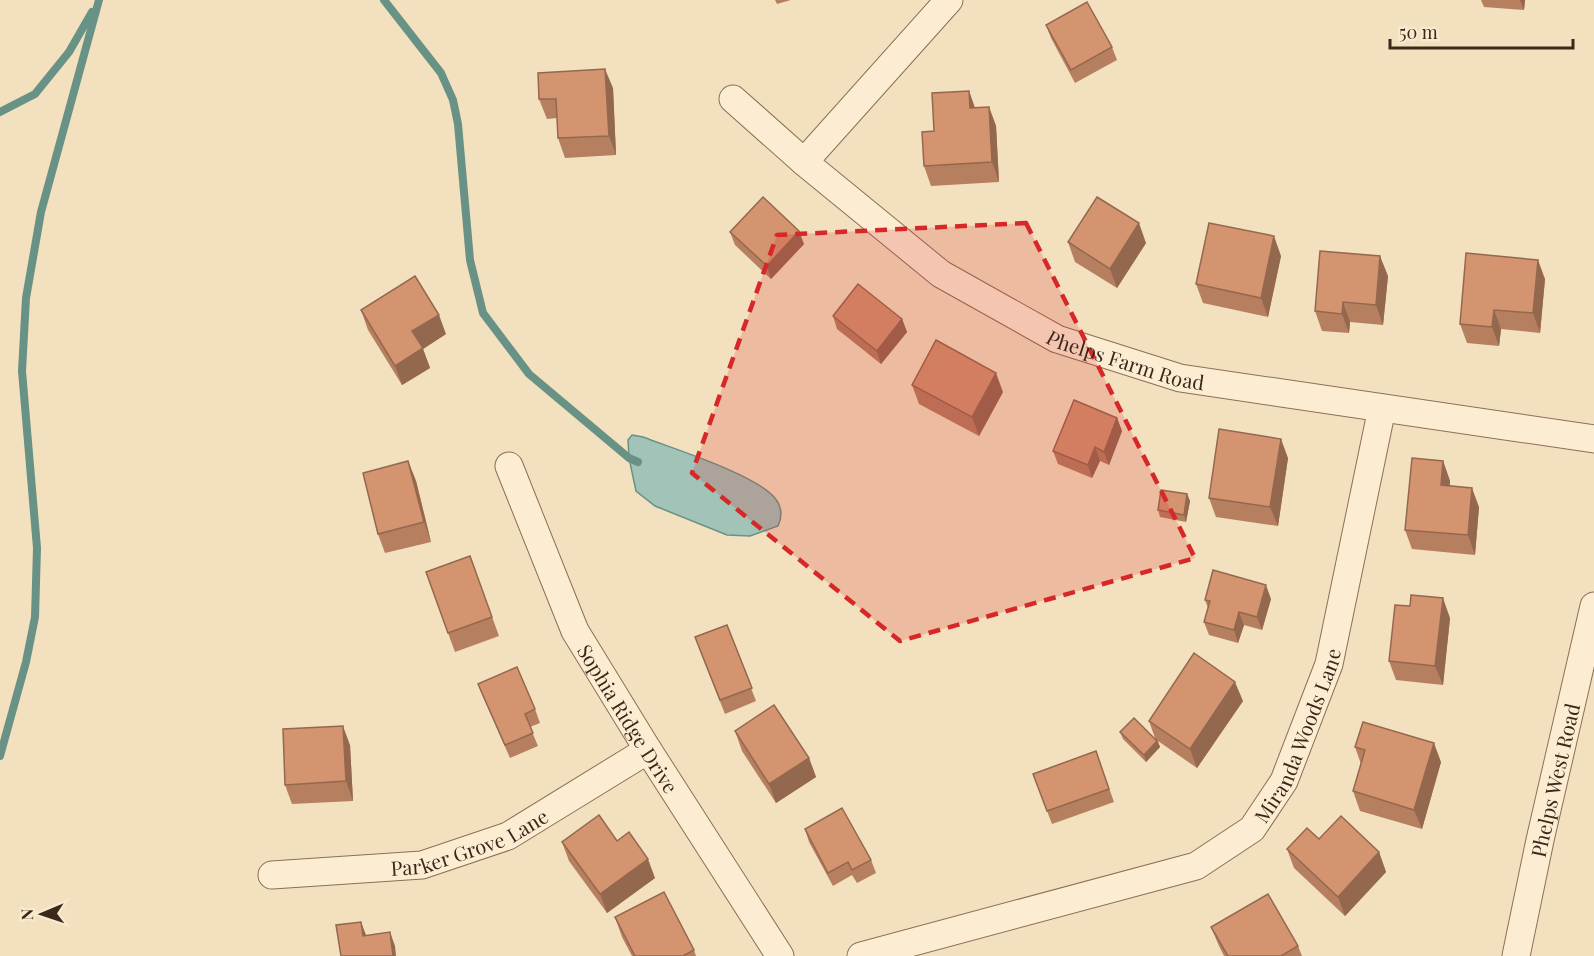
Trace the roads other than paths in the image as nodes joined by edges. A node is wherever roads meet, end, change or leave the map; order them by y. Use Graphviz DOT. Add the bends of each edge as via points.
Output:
graph roads {
  1 [pos="949,0"];
  2 [pos="733,99"];
  3 [pos="804,162"];
  4 [pos="1382,408"];
  5 [pos="1594,439"];
  6 [pos="509,466"];
  7 [pos="1594,606"];
  8 [pos="648,750"];
  9 [pos="272,875"];
  10 [pos="780,956"];
  11 [pos="861,956"];
  12 [pos="1516,956"];
  1 -- 3 [label="street"];
  2 -- 3 [label="street, Phelps Farm Road"];
  3 -- 4 [label="street, Phelps Farm Road" via="941,274 1057,339 1180,378"];
  4 -- 5 [label="street, Phelps Farm Road"];
  4 -- 11 [label="street, Miranda Woods Lane" via="1329,664 1284,781 1252,829 1196,866"];
  6 -- 8 [label="street, Sophia Ridge Drive" via="575,631"];
  7 -- 12 [label="street, Phelps West Road"];
  8 -- 9 [label="street, Parker Grove Lane" via="508,836 422,865"];
  8 -- 10 [label="street, Sophia Ridge Drive"];
}
